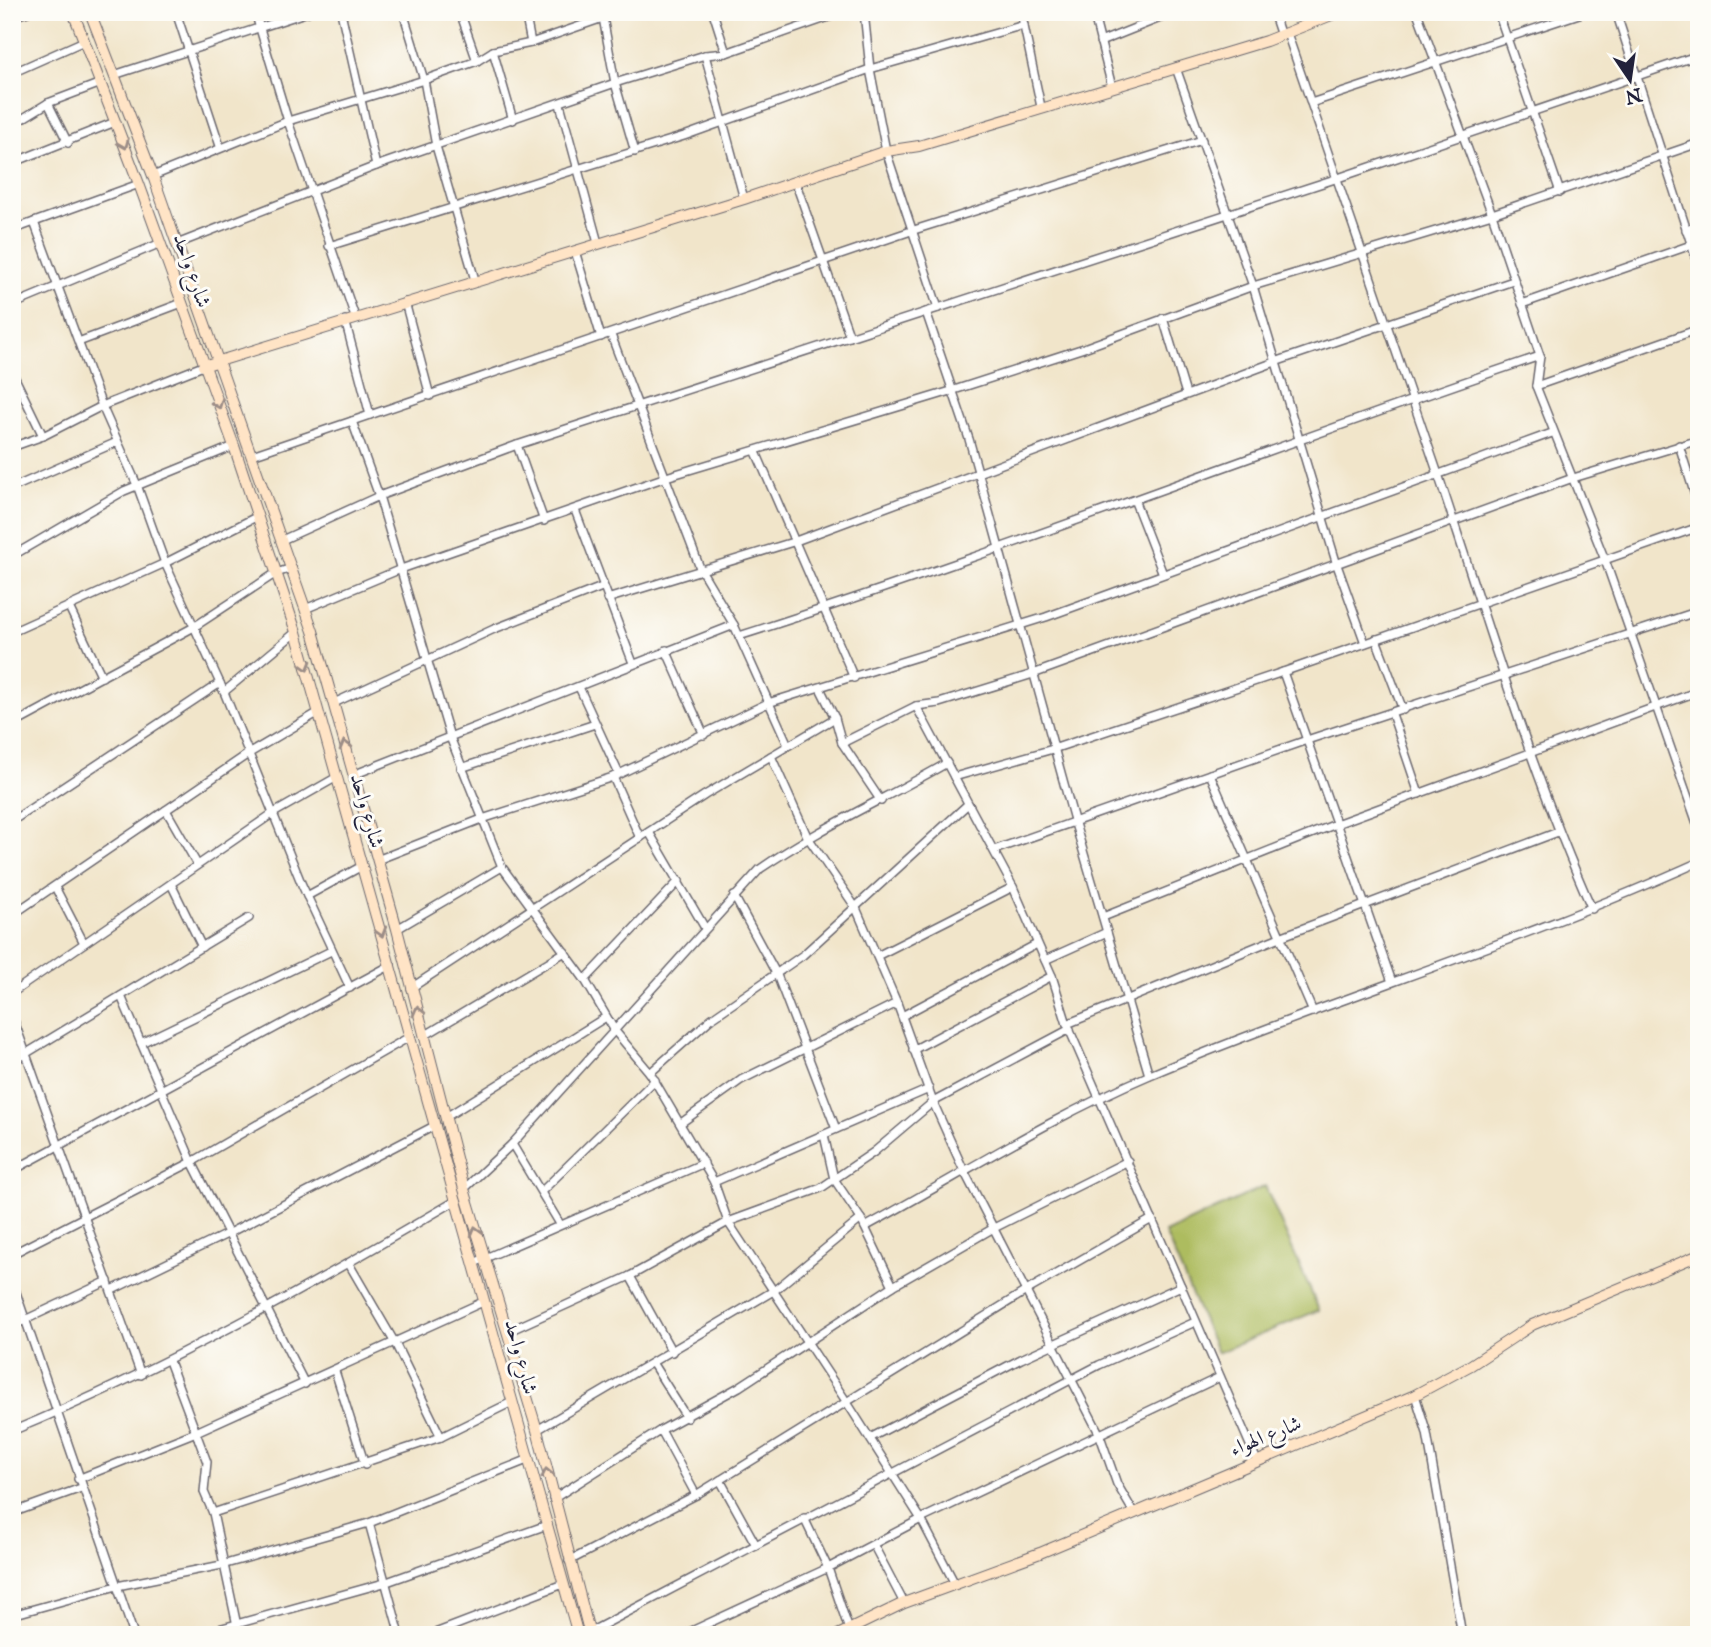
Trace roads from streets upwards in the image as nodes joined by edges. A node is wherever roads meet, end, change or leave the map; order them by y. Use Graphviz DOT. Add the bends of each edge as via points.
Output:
graph roads {
  1 [pos="28,12"];
  2 [pos="73,12"];
  3 [pos="90,12"];
  4 [pos="176,12"];
  5 [pos="255,12"];
  6 [pos="341,12"];
  7 [pos="403,12"];
  8 [pos="460,12"];
  9 [pos="525,12"];
  10 [pos="620,12"];
  11 [pos="713,12"];
  12 [pos="843,12"];
  13 [pos="864,12"];
  14 [pos="1021,12"];
  15 [pos="1093,12"];
  16 [pos="1175,12"];
  17 [pos="1273,12"];
  18 [pos="1339,12"];
  19 [pos="1417,12"];
  20 [pos="1498,12"];
  21 [pos="1585,12"];
  22 [pos="1616,12"];
  23 [pos="306,13"];
  24 [pos="603,15"];
  25 [pos="12,17"];
  26 [pos="1024,25"];
  27 [pos="260,27"];
  28 [pos="1284,34"];
  29 [pos="1507,38"];
  30 [pos="84,41"];
  31 [pos="1100,42"];
  32 [pos="531,43"];
  33 [pos="190,50"];
  34 [pos="493,51"];
  35 [pos="726,53"];
  36 [pos="705,55"];
  37 [pos="1699,55"];
  38 [pos="477,61"];
  39 [pos="1436,62"];
  40 [pos="1176,68"];
  41 [pos="870,69"];
  42 [pos="12,73"];
  43 [pos="114,75"];
  44 [pos="1637,76"];
  45 [pos="424,80"];
  46 [pos="101,83"];
  47 [pos="615,83"];
  48 [pos="1112,87"];
  49 [pos="358,98"];
  50 [pos="48,103"];
  51 [pos="1311,103"];
  52 [pos="560,104"];
  53 [pos="1041,107"];
  54 [pos="1531,113"];
  55 [pos="513,120"];
  56 [pos="288,121"];
  57 [pos="115,122"];
  58 [pos="724,122"];
  59 [pos="12,125"];
  60 [pos="1464,136"];
  61 [pos="1202,140"];
  62 [pos="68,143"];
  63 [pos="1699,143"];
  64 [pos="220,146"];
  65 [pos="436,146"];
  66 [pos="886,151"];
  67 [pos="635,152"];
  68 [pos="1663,157"];
  69 [pos="12,163"];
  70 [pos="376,166"];
  71 [pos="576,170"];
  72 [pos="153,176"];
  73 [pos="1335,179"];
  74 [pos="795,181"];
  75 [pos="139,184"];
  76 [pos="312,190"];
  77 [pos="1560,192"];
  78 [pos="744,199"];
  79 [pos="454,205"];
  80 [pos="1228,212"];
  81 [pos="1492,214"];
  82 [pos="34,222"];
  83 [pos="1699,225"];
  84 [pos="12,230"];
  85 [pos="914,230"];
  86 [pos="1686,230"];
  87 [pos="161,243"];
  88 [pos="598,243"];
  89 [pos="177,244"];
  90 [pos="1691,245"];
  91 [pos="329,246"];
  92 [pos="575,251"];
  93 [pos="1362,252"];
  94 [pos="822,261"];
  95 [pos="1699,268"];
  96 [pos="475,280"];
  97 [pos="1513,281"];
  98 [pos="59,286"];
  99 [pos="1253,286"];
  100 [pos="405,302"];
  101 [pos="182,303"];
  102 [pos="1522,304"];
  103 [pos="12,305"];
  104 [pos="938,308"];
  105 [pos="926,312"];
  106 [pos="1163,318"];
  107 [pos="350,319"];
  108 [pos="1387,324"];
  109 [pos="1699,329"];
  110 [pos="611,335"];
  111 [pos="601,337"];
  112 [pos="850,337"];
  113 [pos="80,341"];
  114 [pos="1540,356"];
  115 [pos="1275,362"];
  116 [pos="219,363"];
  117 [pos="203,366"];
  118 [pos="12,372"];
  119 [pos="1536,386"];
  120 [pos="951,391"];
  121 [pos="1186,394"];
  122 [pos="430,396"];
  123 [pos="1412,399"];
  124 [pos="102,406"];
  125 [pos="636,406"];
  126 [pos="370,415"];
  127 [pos="352,421"];
  128 [pos="1552,433"];
  129 [pos="43,436"];
  130 [pos="1299,439"];
  131 [pos="1699,440"];
  132 [pos="117,442"];
  133 [pos="1679,445"];
  134 [pos="234,446"];
  135 [pos="517,446"];
  136 [pos="12,447"];
  137 [pos="756,452"];
  138 [pos="252,455"];
  139 [pos="978,471"];
  140 [pos="1439,476"];
  141 [pos="666,477"];
  142 [pos="1570,479"];
  143 [pos="137,485"];
  144 [pos="12,488"];
  145 [pos="379,496"];
  146 [pos="1135,502"];
  147 [pos="1699,508"];
  148 [pos="575,510"];
  149 [pos="258,516"];
  150 [pos="1323,518"];
  151 [pos="544,521"];
  152 [pos="1454,523"];
  153 [pos="1699,527"];
  154 [pos="282,540"];
  155 [pos="793,542"];
  156 [pos="999,549"];
  157 [pos="12,556"];
  158 [pos="1605,559"];
  159 [pos="165,563"];
  160 [pos="1337,565"];
  161 [pos="292,568"];
  162 [pos="700,568"];
  163 [pos="401,569"];
  164 [pos="276,573"];
  165 [pos="1163,574"];
  166 [pos="603,587"];
  167 [pos="607,599"];
  168 [pos="1480,603"];
  169 [pos="69,607"];
  170 [pos="305,609"];
  171 [pos="823,609"];
  172 [pos="1699,611"];
  173 [pos="734,625"];
  174 [pos="1020,625"];
  175 [pos="194,627"];
  176 [pos="12,632"];
  177 [pos="296,632"];
  178 [pos="1631,634"];
  179 [pos="739,636"];
  180 [pos="1376,639"];
  181 [pos="1365,643"];
  182 [pos="666,650"];
  183 [pos="428,658"];
  184 [pos="634,663"];
  185 [pos="1283,672"];
  186 [pos="1033,674"];
  187 [pos="1505,674"];
  188 [pos="102,677"];
  189 [pos="854,678"];
  190 [pos="220,683"];
  191 [pos="579,687"];
  192 [pos="820,688"];
  193 [pos="1699,691"];
  194 [pos="224,692"];
  195 [pos="334,703"];
  196 [pos="768,703"];
  197 [pos="916,706"];
  198 [pos="1656,706"];
  199 [pos="1403,709"];
  200 [pos="319,712"];
  201 [pos="1392,713"];
  202 [pos="835,718"];
  203 [pos="595,724"];
  204 [pos="12,725"];
  205 [pos="704,735"];
  206 [pos="450,737"];
  207 [pos="1307,740"];
  208 [pos="842,743"];
  209 [pos="788,745"];
  210 [pos="1054,749"];
  211 [pos="1529,751"];
  212 [pos="248,754"];
  213 [pos="771,756"];
  214 [pos="947,764"];
  215 [pos="461,768"];
  216 [pos="1210,774"];
  217 [pos="353,775"];
  218 [pos="616,776"];
  219 [pos="337,777"];
  220 [pos="954,777"];
  221 [pos="1419,794"];
  222 [pos="881,801"];
  223 [pos="968,804"];
  224 [pos="166,810"];
  225 [pos="272,814"];
  226 [pos="482,819"];
  227 [pos="1074,820"];
  228 [pos="12,821"];
  229 [pos="1336,824"];
  230 [pos="1699,829"];
  231 [pos="649,832"];
  232 [pos="1558,832"];
  233 [pos="807,836"];
  234 [pos="640,838"];
  235 [pos="994,850"];
  236 [pos="1245,859"];
  237 [pos="377,860"];
  238 [pos="1699,862"];
  239 [pos="197,864"];
  240 [pos="362,866"];
  241 [pos="502,867"];
  242 [pos="679,881"];
  243 [pos="172,884"];
  244 [pos="55,887"];
  245 [pos="1013,887"];
  246 [pos="307,896"];
  247 [pos="734,896"];
  248 [pos="388,899"];
  249 [pos="372,902"];
  250 [pos="1364,905"];
  251 [pos="533,908"];
  252 [pos="856,908"];
  253 [pos="1592,909"];
  254 [pos="12,915"];
  255 [pos="1102,917"];
  256 [pos="249,918"];
  257 [pos="705,928"];
  258 [pos="397,929"];
  259 [pos="1107,932"];
  260 [pos="1280,937"];
  261 [pos="84,943"];
  262 [pos="1037,944"];
  263 [pos="202,947"];
  264 [pos="331,951"];
  265 [pos="565,951"];
  266 [pos="877,956"];
  267 [pos="1045,960"];
  268 [pos="391,965"];
  269 [pos="777,975"];
  270 [pos="1052,976"];
  271 [pos="585,980"];
  272 [pos="1392,982"];
  273 [pos="350,988"];
  274 [pos="411,988"];
  275 [pos="13,992"];
  276 [pos="121,996"];
  277 [pos="1128,1002"];
  278 [pos="897,1003"];
  279 [pos="1313,1013"];
  280 [pos="12,1014"];
  281 [pos="902,1016"];
  282 [pos="606,1017"];
  283 [pos="1069,1027"];
  284 [pos="615,1031"];
  285 [pos="411,1036"];
  286 [pos="424,1036"];
  287 [pos="141,1043"];
  288 [pos="806,1049"];
  289 [pos="913,1050"];
  290 [pos="26,1053"];
  291 [pos="12,1062"];
  292 [pos="1149,1075"];
  293 [pos="653,1077"];
  294 [pos="929,1089"];
  295 [pos="160,1090"];
  296 [pos="1100,1099"];
  297 [pos="933,1102"];
  298 [pos="446,1117"];
  299 [pos="681,1123"];
  300 [pos="436,1125"];
  301 [pos="836,1129"];
  302 [pos="824,1135"];
  303 [pos="512,1144"];
  304 [pos="60,1145"];
  305 [pos="1128,1161"];
  306 [pos="192,1162"];
  307 [pos="704,1163"];
  308 [pos="12,1171"];
  309 [pos="964,1171"];
  310 [pos="834,1179"];
  311 [pos="714,1182"];
  312 [pos="464,1189"];
  313 [pos="542,1191"];
  314 [pos="457,1200"];
  315 [pos="86,1219"];
  316 [pos="1152,1219"];
  317 [pos="728,1222"];
  318 [pos="863,1223"];
  319 [pos="560,1224"];
  320 [pos="992,1229"];
  321 [pos="229,1233"];
  322 [pos="12,1254"];
  323 [pos="1699,1255"];
  324 [pos="485,1259"];
  325 [pos="474,1263"];
  326 [pos="349,1264"];
  327 [pos="630,1276"];
  328 [pos="108,1281"];
  329 [pos="12,1282"];
  330 [pos="893,1286"];
  331 [pos="1181,1286"];
  332 [pos="111,1290"];
  333 [pos="775,1290"];
  334 [pos="1026,1291"];
  335 [pos="485,1301"];
  336 [pos="268,1309"];
  337 [pos="27,1319"];
  338 [pos="1195,1322"];
  339 [pos="12,1326"];
  340 [pos="509,1331"];
  341 [pos="395,1343"];
  342 [pos="808,1344"];
  343 [pos="1053,1344"];
  344 [pos="672,1352"];
  345 [pos="169,1361"];
  346 [pos="653,1364"];
  347 [pos="335,1371"];
  348 [pos="141,1375"];
  349 [pos="1220,1377"];
  350 [pos="1070,1382"];
  351 [pos="305,1384"];
  352 [pos="1415,1395"];
  353 [pos="512,1402"];
  354 [pos="848,1404"];
  355 [pos="60,1412"];
  356 [pos="687,1418"];
  357 [pos="537,1430"];
  358 [pos="662,1430"];
  359 [pos="12,1431"];
  360 [pos="196,1433"];
  361 [pos="1099,1433"];
  362 [pos="441,1437"];
  363 [pos="870,1438"];
  364 [pos="527,1460"];
  365 [pos="1257,1461"];
  366 [pos="365,1465"];
  367 [pos="891,1474"];
  368 [pos="78,1479"];
  369 [pos="720,1480"];
  370 [pos="81,1488"];
  371 [pos="696,1495"];
  372 [pos="552,1500"];
  373 [pos="12,1513"];
  374 [pos="213,1513"];
  375 [pos="1134,1513"];
  376 [pos="804,1518"];
  377 [pos="920,1519"];
  378 [pos="369,1523"];
  379 [pos="547,1525"];
  380 [pos="756,1545"];
  381 [pos="874,1546"];
  382 [pos="569,1562"];
  383 [pos="222,1565"];
  384 [pos="828,1568"];
  385 [pos="384,1583"];
  386 [pos="563,1584"];
  387 [pos="955,1584"];
  388 [pos="117,1586"];
  389 [pos="904,1602"];
  390 [pos="12,1615"];
  391 [pos="237,1625"];
  392 [pos="849,1630"];
  393 [pos="577,1634"];
  394 [pos="590,1634"];
  395 [pos="134,1635"];
  396 [pos="197,1635"];
  397 [pos="239,1635"];
  398 [pos="400,1635"];
  399 [pos="430,1635"];
  400 [pos="683,1635"];
  401 [pos="838,1635"];
  402 [pos="1462,1635"];
  1 -- 25 [label="street"];
  2 -- 30 [label="street, شارع واحد"];
  3 -- 43 [label="street, شارع واحد"];
  4 -- 33 [label="street"];
  5 -- 27 [label="street"];
  6 -- 49 [label="street"];
  7 -- 45 [label="street"];
  8 -- 38 [label="street"];
  9 -- 32 [label="street"];
  10 -- 24 [label="street"];
  11 -- 35 [label="street"];
  12 -- 35 [label="street"];
  13 -- 41 [label="street"];
  14 -- 26 [label="street"];
  15 -- 31 [label="street"];
  16 -- 31 [label="street"];
  17 -- 28 [label="street"];
  18 -- 28 [label="street"];
  19 -- 39 [label="street"];
  20 -- 29 [label="street"];
  21 -- 29 [label="street"];
  22 -- 44 [label="street"];
  23 -- 27 [label="street"];
  24 -- 32 [label="street"];
  24 -- 47 [label="street"];
  26 -- 41 [label="street"];
  26 -- 53 [label="street"];
  27 -- 33 [label="street"];
  27 -- 56 [label="street"];
  28 -- 40 [label="street"];
  28 -- 51 [label="street"];
  29 -- 39 [label="street"];
  29 -- 54 [label="street"];
  30 -- 42 [label="street"];
  30 -- 46 [label="street, شارع واحد"];
  31 -- 48 [label="street"];
  32 -- 34 [label="street"];
  33 -- 43 [label="street"];
  33 -- 64 [label="street"];
  34 -- 38 [label="street"];
  34 -- 55 [label="street"];
  35 -- 36 [label="street"];
  36 -- 47 [label="street"];
  36 -- 58 [label="street"];
  37 -- 44 [label="street"];
  38 -- 45 [label="street"];
  39 -- 51 [label="street"];
  39 -- 60 [label="street"];
  40 -- 48 [label="street"];
  40 -- 61 [label="street"];
  41 -- 58 [label="street"];
  41 -- 66 [label="street"];
  43 -- 72 [label="street, شارع واحد"];
  44 -- 54 [label="street"];
  44 -- 68 [label="street"];
  45 -- 49 [label="street"];
  45 -- 65 [label="street"];
  46 -- 50 [label="street"];
  46 -- 57 [label="street, شارع واحد"];
  47 -- 52 [label="street"];
  47 -- 67 [label="street"];
  48 -- 53 [label="street"];
  49 -- 56 [label="street"];
  49 -- 70 [label="street"];
  50 -- 59 [label="street"];
  50 -- 62 [label="street"];
  51 -- 73 [label="street"];
  52 -- 55 [label="street"];
  52 -- 71 [label="street"];
  53 -- 66 [label="street" via="919,146"];
  54 -- 60 [label="street"];
  54 -- 77 [label="street"];
  55 -- 65 [label="street"];
  56 -- 64 [label="street"];
  56 -- 76 [label="street"];
  57 -- 62 [label="street"];
  57 -- 75 [label="street, شارع واحد, one-way"];
  58 -- 67 [label="street"];
  58 -- 78 [label="street"];
  60 -- 73 [label="street"];
  60 -- 81 [label="street"];
  61 -- 80 [label="street"];
  61 -- 85 [label="street"];
  62 -- 69 [label="street"];
  63 -- 68 [label="street"];
  64 -- 72 [label="street"];
  65 -- 70 [label="street"];
  65 -- 79 [label="street"];
  66 -- 74 [label="street"];
  66 -- 85 [label="street"];
  67 -- 71 [label="street"];
  68 -- 77 [label="street"];
  68 -- 86 [label="street"];
  70 -- 76 [label="street"];
  71 -- 79 [label="street"];
  71 -- 88 [label="street"];
  72 -- 89 [label="street, شارع واحد"];
  73 -- 80 [label="street"];
  73 -- 93 [label="street"];
  74 -- 78 [label="street"];
  74 -- 94 [label="street"];
  75 -- 82 [label="street"];
  75 -- 87 [label="street, شارع واحد"];
  76 -- 89 [label="street"];
  76 -- 91 [label="street"];
  77 -- 81 [label="street"];
  78 -- 88 [label="street"];
  79 -- 91 [label="street"];
  79 -- 96 [label="street"];
  80 -- 99 [label="street"];
  80 -- 104 [label="street"];
  81 -- 93 [label="street"];
  81 -- 97 [label="street"];
  82 -- 84 [label="street"];
  82 -- 98 [label="street"];
  83 -- 86 [label="street"];
  85 -- 94 [label="street"];
  85 -- 104 [label="street"];
  86 -- 90 [label="street"];
  87 -- 98 [label="street"];
  87 -- 101 [label="street, شارع واحد"];
  88 -- 92 [label="street"];
  89 -- 116 [label="street, شارع واحد"];
  90 -- 95 [label="street"];
  90 -- 102 [label="street"];
  91 -- 107 [label="street"];
  92 -- 96 [label="street"];
  92 -- 111 [label="street"];
  93 -- 99 [label="street"];
  93 -- 108 [label="street"];
  94 -- 110 [label="street"];
  94 -- 112 [label="street"];
  96 -- 100 [label="street"];
  97 -- 102 [label="street"];
  97 -- 108 [label="street"];
  98 -- 103 [label="street"];
  98 -- 113 [label="street"];
  99 -- 106 [label="street"];
  99 -- 115 [label="street"];
  100 -- 107 [label="street"];
  100 -- 122 [label="street"];
  101 -- 113 [label="street"];
  101 -- 117 [label="street, شارع واحد"];
  102 -- 114 [label="street"];
  104 -- 105 [label="street"];
  105 -- 112 [label="street"];
  105 -- 120 [label="street"];
  106 -- 120 [label="street"];
  106 -- 121 [label="street"];
  107 -- 116 [label="street"];
  107 -- 126 [label="street"];
  108 -- 115 [label="street"];
  108 -- 123 [label="street"];
  109 -- 119 [label="street"];
  110 -- 111 [label="street"];
  110 -- 125 [label="street"];
  111 -- 122 [label="street"];
  112 -- 125 [label="street"];
  113 -- 124 [label="street"];
  114 -- 119 [label="street"];
  114 -- 123 [label="street"];
  115 -- 121 [label="street"];
  115 -- 130 [label="street"];
  116 -- 117 [label="street"];
  116 -- 138 [label="street, شارع واحد"];
  117 -- 124 [label="street"];
  117 -- 134 [label="street, شارع واحد, one-way"];
  118 -- 129 [label="street"];
  119 -- 128 [label="street"];
  120 -- 137 [label="street"];
  120 -- 139 [label="street"];
  121 -- 139 [label="street"];
  122 -- 126 [label="street"];
  123 -- 130 [label="street"];
  123 -- 140 [label="street"];
  124 -- 129 [label="street"];
  124 -- 132 [label="street"];
  125 -- 135 [label="street"];
  125 -- 141 [label="street"];
  126 -- 127 [label="street"];
  127 -- 138 [label="street"];
  127 -- 145 [label="street"];
  128 -- 140 [label="street"];
  128 -- 142 [label="street"];
  129 -- 136 [label="street"];
  130 -- 146 [label="street"];
  130 -- 150 [label="street"];
  131 -- 133 [label="street"];
  132 -- 143 [label="street"];
  132 -- 144 [label="street"];
  133 -- 142 [label="street"];
  133 -- 147 [label="street"];
  134 -- 143 [label="street"];
  134 -- 149 [label="street, شارع واحد"];
  135 -- 145 [label="street"];
  135 -- 151 [label="street"];
  137 -- 141 [label="street"];
  137 -- 155 [label="street"];
  138 -- 154 [label="street, شارع واحد"];
  139 -- 155 [label="street"];
  139 -- 156 [label="street"];
  140 -- 150 [label="street"];
  140 -- 152 [label="street"];
  141 -- 148 [label="street"];
  141 -- 162 [label="street"];
  142 -- 152 [label="street"];
  142 -- 158 [label="street"];
  143 -- 157 [label="street"];
  143 -- 159 [label="street"];
  145 -- 154 [label="street"];
  145 -- 163 [label="street"];
  146 -- 156 [label="street"];
  146 -- 165 [label="street"];
  148 -- 151 [label="street"];
  148 -- 166 [label="street"];
  149 -- 159 [label="street"];
  149 -- 164 [label="street, شارع واحد"];
  150 -- 160 [label="street"];
  150 -- 165 [label="street"];
  151 -- 163 [label="street"];
  152 -- 160 [label="street"];
  152 -- 168 [label="street"];
  153 -- 158 [label="street"];
  154 -- 161 [label="street, شارع واحد"];
  155 -- 162 [label="street"];
  155 -- 171 [label="street"];
  156 -- 171 [label="street"];
  156 -- 174 [label="street"];
  158 -- 168 [label="street"];
  158 -- 178 [label="street"];
  159 -- 169 [label="street"];
  159 -- 175 [label="street"];
  160 -- 181 [label="street"];
  160 -- 186 [label="street"];
  161 -- 164 [label="street"];
  161 -- 170 [label="street, شارع واحد"];
  162 -- 167 [label="street"];
  162 -- 173 [label="street"];
  163 -- 170 [label="street"];
  163 -- 183 [label="street"];
  164 -- 175 [label="street"];
  164 -- 177 [label="street, شارع واحد"];
  165 -- 174 [label="street"];
  166 -- 167 [label="street"];
  166 -- 183 [label="street"];
  167 -- 184 [label="street"];
  168 -- 180 [label="street"];
  168 -- 187 [label="street"];
  169 -- 176 [label="street"];
  169 -- 188 [label="street"];
  170 -- 195 [label="street, شارع واحد"];
  171 -- 179 [label="street"];
  171 -- 189 [label="street"];
  172 -- 178 [label="street"];
  173 -- 179 [label="street"];
  173 -- 182 [label="street"];
  174 -- 186 [label="street"];
  174 -- 189 [label="street"];
  175 -- 188 [label="street"];
  175 -- 190 [label="street"];
  177 -- 194 [label="street"];
  177 -- 200 [label="street, شارع واحد, one-way"];
  178 -- 187 [label="street"];
  178 -- 198 [label="street"];
  179 -- 196 [label="street"];
  180 -- 181 [label="street"];
  180 -- 199 [label="street"];
  181 -- 185 [label="street"];
  182 -- 184 [label="street"];
  182 -- 205 [label="street"];
  183 -- 195 [label="street"];
  183 -- 206 [label="street"];
  184 -- 191 [label="street"];
  185 -- 207 [label="street"];
  185 -- 210 [label="street"];
  186 -- 197 [label="street"];
  186 -- 210 [label="street"];
  187 -- 199 [label="street"];
  187 -- 211 [label="street"];
  188 -- 204 [label="street"];
  189 -- 192 [label="street"];
  190 -- 194 [label="street"];
  190 -- 228 [label="street"];
  191 -- 203 [label="street"];
  191 -- 206 [label="street"];
  192 -- 196 [label="street"];
  192 -- 202 [label="street"];
  193 -- 198 [label="street"];
  194 -- 212 [label="street"];
  217 -- 195 [label="street, شارع واحد, one-way"];
  196 -- 205 [label="street"];
  196 -- 209 [label="street"];
  197 -- 208 [label="street"];
  197 -- 214 [label="street"];
  198 -- 211 [label="street"];
  198 -- 230 [label="street"];
  199 -- 201 [label="street"];
  200 -- 212 [label="street"];
  200 -- 219 [label="street, شارع واحد"];
  201 -- 207 [label="street"];
  201 -- 221 [label="street"];
  202 -- 208 [label="street"];
  202 -- 209 [label="street"];
  203 -- 215 [label="street"];
  203 -- 218 [label="street"];
  205 -- 218 [label="street"];
  206 -- 215 [label="street"];
  206 -- 217 [label="street"];
  207 -- 216 [label="street"];
  207 -- 229 [label="street"];
  208 -- 222 [label="street"];
  209 -- 213 [label="street"];
  210 -- 220 [label="street"];
  210 -- 227 [label="street"];
  211 -- 221 [label="street"];
  211 -- 232 [label="street"];
  212 -- 224 [label="street"];
  212 -- 225 [label="street"];
  213 -- 231 [label="street"];
  213 -- 233 [label="street"];
  214 -- 220 [label="street"];
  214 -- 222 [label="street"];
  215 -- 226 [label="street"];
  216 -- 227 [label="street"];
  216 -- 236 [label="street"];
  217 -- 237 [label="street, شارع واحد"];
  218 -- 226 [label="street"];
  218 -- 234 [label="street"];
  219 -- 225 [label="street"];
  219 -- 240 [label="street, شارع واحد"];
  220 -- 223 [label="street"];
  221 -- 229 [label="street"];
  222 -- 233 [label="street"];
  223 -- 235 [label="street"];
  223 -- 252 [label="street"];
  224 -- 239 [label="street"];
  224 -- 244 [label="street"];
  225 -- 239 [label="street"];
  225 -- 246 [label="street"];
  226 -- 237 [label="street"];
  226 -- 241 [label="street"];
  227 -- 235 [label="street"];
  227 -- 255 [label="street"];
  229 -- 236 [label="street"];
  229 -- 250 [label="street"];
  231 -- 234 [label="street"];
  231 -- 242 [label="street"];
  232 -- 250 [label="street"];
  232 -- 253 [label="street"];
  233 -- 247 [label="street" via="760,869"];
  233 -- 252 [label="street"];
  234 -- 251 [label="street"];
  235 -- 245 [label="street"];
  236 -- 255 [label="street"];
  236 -- 260 [label="street"];
  237 -- 248 [label="street, شارع واحد"];
  238 -- 253 [label="street"];
  239 -- 243 [label="street"];
  240 -- 246 [label="street"];
  240 -- 249 [label="street, شارع واحد"];
  241 -- 251 [label="street"];
  241 -- 258 [label="street"];
  242 -- 257 [label="street"];
  242 -- 271 [label="street"];
  243 -- 261 [label="street"];
  243 -- 263 [label="street"];
  244 -- 254 [label="street"];
  244 -- 261 [label="street"];
  245 -- 262 [label="street"];
  245 -- 266 [label="street"];
  246 -- 264 [label="street"];
  247 -- 257 [label="street"];
  247 -- 269 [label="street"];
  248 -- 249 [label="street"];
  248 -- 258 [label="street, شارع واحد"];
  249 -- 268 [label="street, شارع واحد, one-way"];
  250 -- 260 [label="street"];
  250 -- 272 [label="street"];
  251 -- 265 [label="street"];
  251 -- 274 [label="street"];
  252 -- 266 [label="street"];
  252 -- 269 [label="street"];
  253 -- 272 [label="street"];
  255 -- 259 [label="street"];
  256 -- 263 [label="street"];
  257 -- 284 [label="street"];
  258 -- 274 [label="street, شارع واحد"];
  259 -- 267 [label="street"];
  259 -- 277 [label="street"];
  260 -- 277 [label="street"];
  260 -- 279 [label="street"];
  261 -- 275 [label="street"];
  262 -- 267 [label="street"];
  262 -- 281 [label="street"];
  263 -- 276 [label="street"];
  264 -- 273 [label="street"];
  264 -- 287 [label="street"];
  265 -- 271 [label="street"];
  265 -- 286 [label="street"];
  266 -- 278 [label="street"];
  267 -- 270 [label="street"];
  268 -- 273 [label="street"];
  268 -- 285 [label="street, شارع واحد"];
  269 -- 288 [label="street"];
  269 -- 293 [label="street" via="704,1023"];
  270 -- 283 [label="street"];
  270 -- 289 [label="street"];
  271 -- 282 [label="street"];
  272 -- 279 [label="street"];
  273 -- 295 [label="street"];
  286 -- 274 [label="street, شارع واحد, one-way"];
  276 -- 287 [label="street"];
  276 -- 290 [label="street"];
  277 -- 283 [label="street"];
  277 -- 292 [label="street"];
  278 -- 281 [label="street"];
  278 -- 288 [label="street"];
  279 -- 292 [label="street"];
  280 -- 290 [label="street"];
  281 -- 289 [label="street"];
  282 -- 284 [label="street"];
  282 -- 298 [label="street"];
  283 -- 296 [label="street"];
  283 -- 297 [label="street"];
  284 -- 293 [label="street"];
  284 -- 303 [label="street"];
  285 -- 300 [label="street, شارع واحد"];
  285 -- 306 [label="street"];
  286 -- 298 [label="street, شارع واحد"];
  287 -- 295 [label="street"];
  288 -- 299 [label="street" via="741,1080"];
  288 -- 301 [label="street"];
  289 -- 294 [label="street"];
  290 -- 291 [label="street"];
  290 -- 304 [label="street"];
  292 -- 296 [label="street"];
  293 -- 299 [label="street"];
  293 -- 313 [label="street"];
  294 -- 297 [label="street"];
  294 -- 301 [label="street"];
  295 -- 304 [label="street"];
  295 -- 306 [label="street"];
  296 -- 305 [label="street"];
  296 -- 309 [label="street"];
  297 -- 309 [label="street"];
  297 -- 310 [label="street"];
  298 -- 312 [label="street, شارع واحد"];
  299 -- 307 [label="street"];
  300 -- 314 [label="street, شارع واحد"];
  300 -- 321 [label="street"];
  301 -- 302 [label="street"];
  302 -- 310 [label="street"];
  302 -- 311 [label="street"];
  303 -- 312 [label="street"];
  303 -- 313 [label="street"];
  304 -- 308 [label="street"];
  304 -- 315 [label="street"];
  305 -- 316 [label="street"];
  305 -- 320 [label="street"];
  306 -- 315 [label="street"];
  306 -- 321 [label="street"];
  307 -- 311 [label="street"];
  307 -- 319 [label="street"];
  309 -- 318 [label="street"];
  309 -- 320 [label="street"];
  310 -- 317 [label="street"];
  310 -- 318 [label="street"];
  311 -- 317 [label="street"];
  324 -- 312 [label="street, شارع واحد, one-way"];
  313 -- 319 [label="street"];
  314 -- 325 [label="street, شارع واحد"];
  314 -- 326 [label="street"];
  315 -- 322 [label="street"];
  315 -- 328 [label="street"];
  316 -- 331 [label="street"];
  316 -- 334 [label="street"];
  317 -- 327 [label="street"];
  317 -- 333 [label="street"];
  318 -- 330 [label="street"];
  318 -- 333 [label="street"];
  319 -- 324 [label="street"];
  320 -- 330 [label="street"];
  320 -- 334 [label="street"];
  321 -- 332 [label="street"];
  321 -- 336 [label="street"];
  323 -- 352 [label="street, شارع الهواء" via="1532,1325"];
  324 -- 325 [label="street"];
  324 -- 340 [label="street, شارع واحد"];
  325 -- 335 [label="street, شارع واحد"];
  326 -- 336 [label="street"];
  326 -- 341 [label="street"];
  327 -- 340 [label="street"];
  327 -- 344 [label="street"];
  328 -- 332 [label="street"];
  328 -- 337 [label="street"];
  329 -- 337 [label="street"];
  330 -- 342 [label="street"];
  331 -- 338 [label="street"];
  331 -- 343 [label="street"];
  332 -- 348 [label="street"];
  333 -- 342 [label="street"];
  333 -- 344 [label="street"];
  334 -- 343 [label="street"];
  334 -- 354 [label="street"];
  335 -- 341 [label="street"];
  335 -- 353 [label="street, شارع واحد"];
  336 -- 345 [label="street"];
  336 -- 351 [label="street"];
  337 -- 339 [label="street"];
  337 -- 355 [label="street"];
  338 -- 349 [label="street"];
  338 -- 350 [label="street"];
  340 -- 357 [label="street, شارع واحد"];
  341 -- 347 [label="street"];
  341 -- 362 [label="street"];
  342 -- 354 [label="street"];
  342 -- 356 [label="street"];
  343 -- 350 [label="street"];
  343 -- 363 [label="street"];
  344 -- 346 [label="street"];
  345 -- 348 [label="street"];
  345 -- 360 [label="street"];
  346 -- 356 [label="street"];
  346 -- 357 [label="street"];
  347 -- 351 [label="street"];
  347 -- 366 [label="street"];
  348 -- 355 [label="street"];
  349 -- 361 [label="street"];
  349 -- 365 [label="street"];
  350 -- 361 [label="street"];
  350 -- 367 [label="street"];
  351 -- 360 [label="street"];
  352 -- 365 [label="street, شارع الهواء"];
  352 -- 402 [label="street" via="1427,1433"];
  353 -- 362 [label="street"];
  353 -- 364 [label="street, شارع واحد"];
  354 -- 363 [label="street"];
  354 -- 369 [label="street"];
  355 -- 359 [label="street"];
  355 -- 368 [label="street"];
  356 -- 358 [label="street"];
  372 -- 357 [label="street, شارع واحد, one-way"];
  358 -- 371 [label="street"];
  358 -- 372 [label="street"];
  360 -- 368 [label="street"];
  360 -- 374 [label="street" via="207,1462 204,1492"];
  361 -- 375 [label="street" via="1116,1484"];
  361 -- 377 [label="street"];
  362 -- 366 [label="street"];
  363 -- 367 [label="street"];
  364 -- 378 [label="street"];
  364 -- 379 [label="street, شارع واحد"];
  365 -- 375 [label="street, شارع الهواء"];
  366 -- 374 [label="street"];
  367 -- 376 [label="street"];
  367 -- 377 [label="street"];
  368 -- 370 [label="street"];
  369 -- 371 [label="street"];
  369 -- 380 [label="street"];
  370 -- 373 [label="street"];
  370 -- 388 [label="street"];
  371 -- 382 [label="street"];
  372 -- 382 [label="street, شارع واحد"];
  374 -- 383 [label="street"];
  375 -- 387 [label="street, شارع الهواء"];
  376 -- 380 [label="street"];
  376 -- 384 [label="street"];
  377 -- 381 [label="street"];
  377 -- 387 [label="street"];
  378 -- 383 [label="street"];
  378 -- 385 [label="street"];
  379 -- 385 [label="street"];
  379 -- 386 [label="street, شارع واحد"];
  380 -- 394 [label="street"];
  381 -- 384 [label="street"];
  381 -- 389 [label="street"];
  382 -- 394 [label="street, شارع واحد"];
  383 -- 388 [label="street"];
  383 -- 391 [label="street"];
  384 -- 392 [label="street"];
  384 -- 400 [label="street"];
  385 -- 391 [label="street"];
  385 -- 398 [label="street"];
  386 -- 393 [label="street, شارع واحد"];
  386 -- 399 [label="street"];
  387 -- 389 [label="street, شارع الهواء"];
  388 -- 390 [label="street"];
  388 -- 395 [label="street"];
  389 -- 392 [label="street, شارع الهواء"];
  391 -- 396 [label="street"];
  391 -- 397 [label="street"];
  392 -- 401 [label="street, شارع الهواء"];
  393 -- 394 [label="street"];
}
